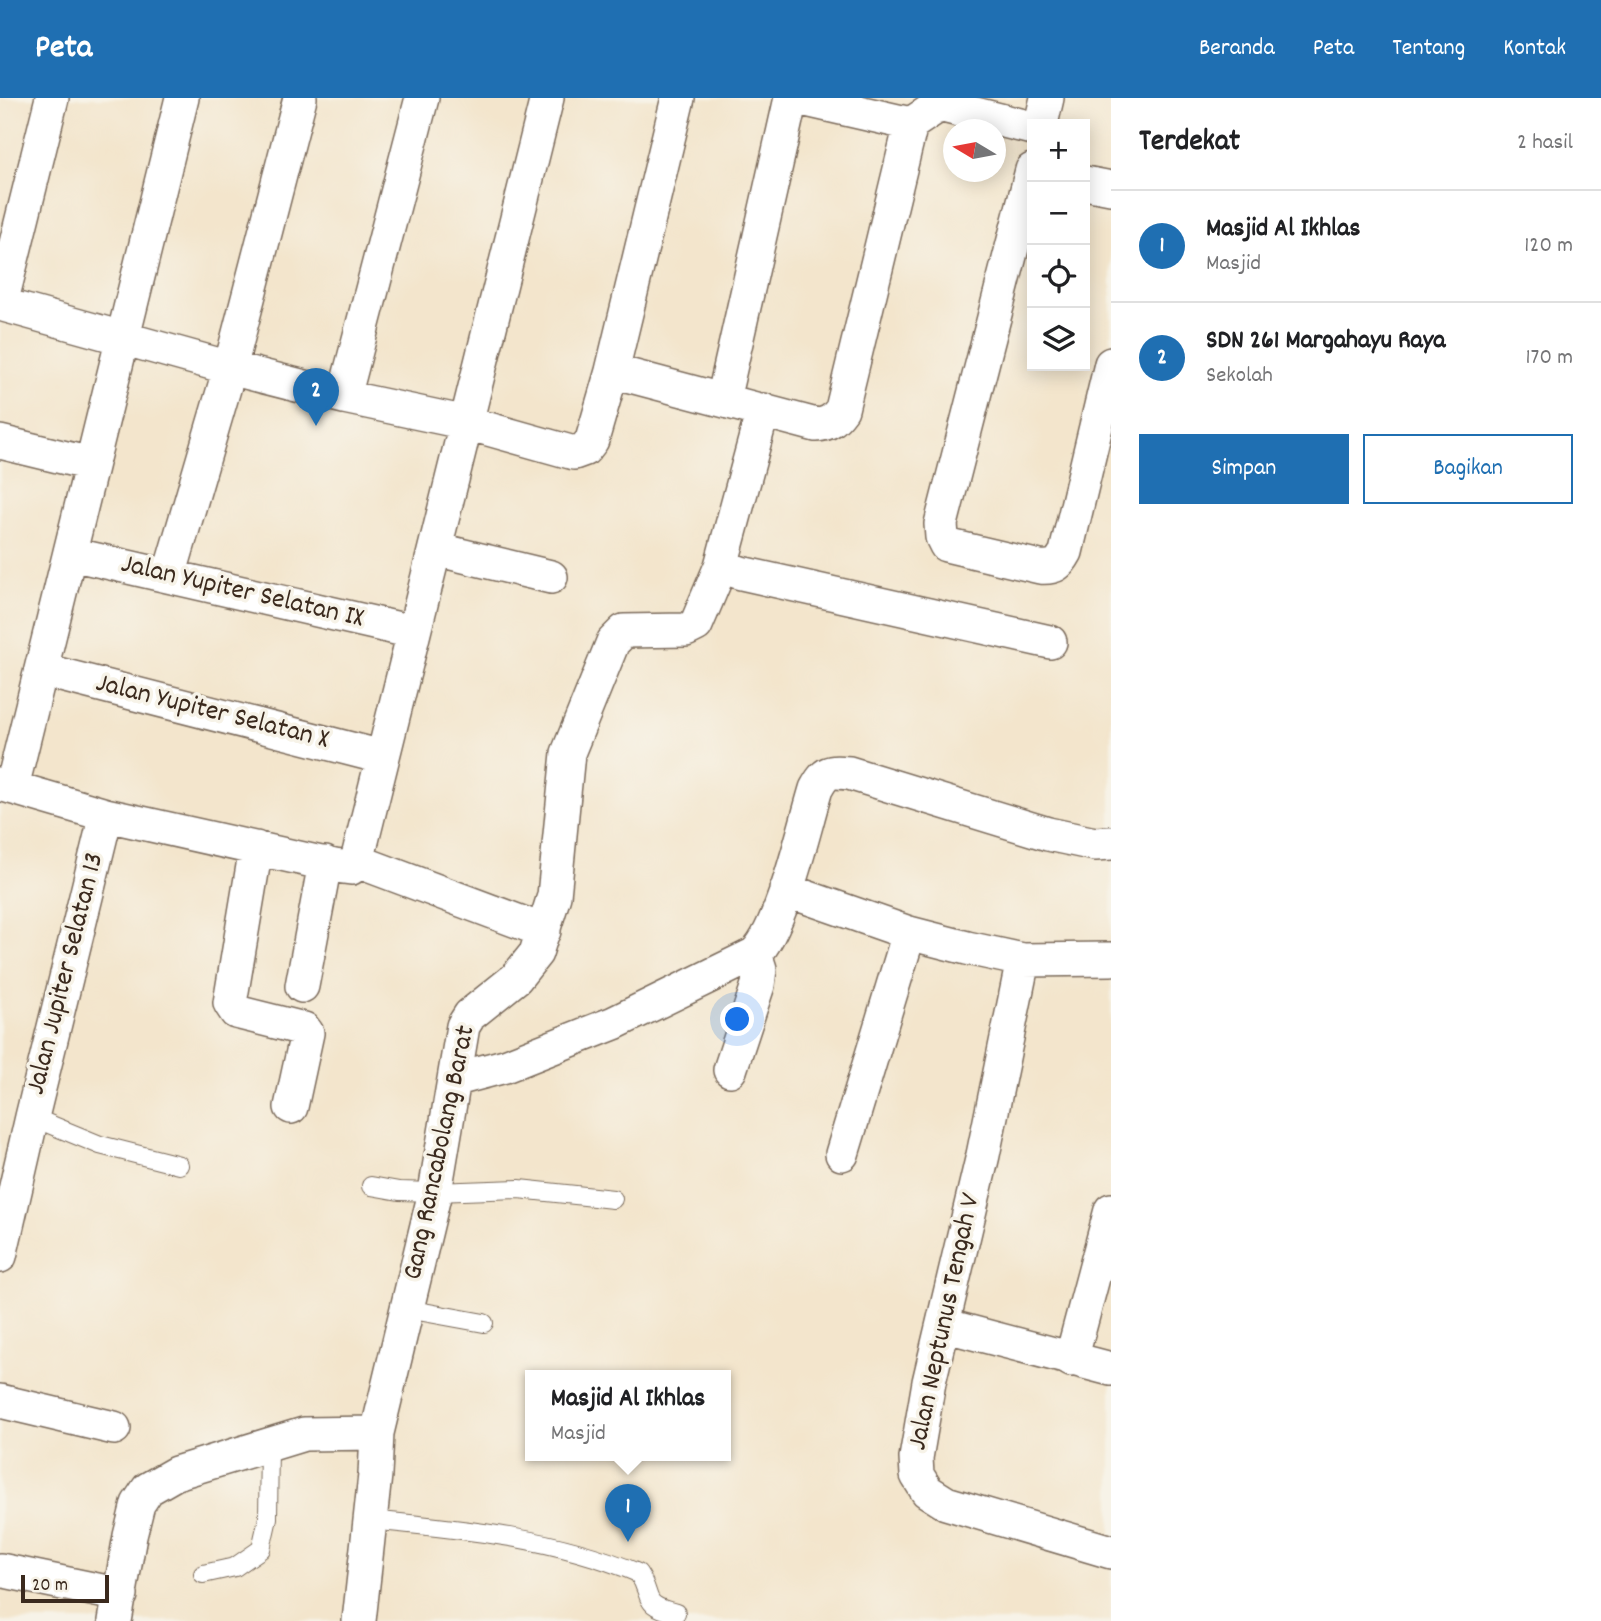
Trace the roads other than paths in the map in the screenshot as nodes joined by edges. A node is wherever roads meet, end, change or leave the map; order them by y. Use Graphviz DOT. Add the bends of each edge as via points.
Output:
graph roads {
  1 [pos="52,98"];
  2 [pos="182,98"];
  3 [pos="300,98"];
  4 [pos="422,98"];
  5 [pos="547,98"];
  6 [pos="678,98"];
  7 [pos="791,98"];
  8 [pos="797,98"];
  9 [pos="1047,98"];
  10 [pos="1042,119"];
  11 [pos="911,124"];
  12 [pos="1027,127"];
  13 [pos="1029,182"];
  14 [pos="1090,184"];
  15 [pos="1111,188"];
  16 [pos="0,304"];
  17 [pos="122,339"];
  18 [pos="1111,364"];
  19 [pos="230,368"];
  20 [pos="612,371"];
  21 [pos="344,397"];
  22 [pos="723,400"];
  23 [pos="763,410"];
  24 [pos="467,423"];
  25 [pos="1103,432"];
  26 [pos="0,442"];
  27 [pos="91,464"];
  28 [pos="435,549"];
  29 [pos="71,554"];
  30 [pos="721,566"];
  31 [pos="169,576"];
  32 [pos="551,577"];
  33 [pos="413,632"];
  34 [pos="1050,642"];
  35 [pos="42,670"];
  36 [pos="382,757"];
  37 [pos="6,785"];
  38 [pos="106,815"];
  39 [pos="1111,843"];
  40 [pos="256,848"];
  41 [pos="341,862"];
  42 [pos="786,890"];
  43 [pos="544,931"];
  44 [pos="909,933"];
  45 [pos="755,954"];
  46 [pos="1111,959"];
  47 [pos="1023,960"];
  48 [pos="302,986"];
  49 [pos="730,1070"];
  50 [pos="456,1079"];
  51 [pos="291,1107"];
  52 [pos="32,1118"];
  53 [pos="842,1154"];
  54 [pos="179,1165"];
  55 [pos="371,1186"];
  56 [pos="435,1192"];
  57 [pos="612,1199"];
  58 [pos="1111,1210"];
  59 [pos="1,1244"];
  60 [pos="407,1309"];
  61 [pos="484,1323"];
  62 [pos="943,1325"];
  63 [pos="1071,1360"];
  64 [pos="1111,1370"];
  65 [pos="0,1401"];
  66 [pos="114,1428"];
  67 [pos="377,1433"];
  68 [pos="269,1444"];
  69 [pos="370,1520"];
  70 [pos="1111,1552"];
  71 [pos="0,1570"];
  72 [pos="203,1574"];
  73 [pos="118,1608"];
  74 [pos="676,1613"];
  75 [pos="359,1621"];
  1 -- 16 [label="street"];
  2 -- 17 [label="street"];
  3 -- 19 [label="street"];
  4 -- 21 [label="street"];
  5 -- 24 [label="street"];
  6 -- 20 [label="street"];
  7 -- 22 [label="street"];
  8 -- 11 [label="street"];
  9 -- 10 [label="street"];
  11 -- 12 [label="street" via="943,106"];
  11 -- 23 [label="street" via="842,409 827,424 816,425"];
  13 -- 25 [label="street" via="941,524 946,545 1040,567 1060,564"];
  14 -- 15 [label="street"];
  16 -- 17 [label="street"];
  17 -- 19 [label="street"];
  17 -- 27 [label="street"];
  18 -- 25 [label="street"];
  19 -- 21 [label="street"];
  19 -- 31 [label="street"];
  20 -- 22 [label="street"];
  20 -- 24 [label="street" via="592,440 574,453"];
  21 -- 24 [label="street"];
  22 -- 23 [label="street"];
  23 -- 30 [label="street"];
  24 -- 28 [label="street"];
  26 -- 27 [label="street"];
  27 -- 29 [label="street"];
  28 -- 32 [label="street"];
  28 -- 33 [label="street"];
  29 -- 31 [label="street, Jalan Yupiter Selatan IX"];
  29 -- 35 [label="street"];
  30 -- 34 [label="street"];
  30 -- 43 [label="street, Gang Rancabolang Barat" via="696,625 686,630 624,631 613,642 568,753 554,895"];
  31 -- 33 [label="street, Jalan Yupiter Selatan IX"];
  33 -- 36 [label="street"];
  35 -- 36 [label="street, Jalan Yupiter Selatan X"];
  35 -- 37 [label="street"];
  36 -- 41 [label="street"];
  37 -- 38 [label="street"];
  38 -- 40 [label="street"];
  38 -- 52 [label="street, Jalan Jupiter Selatan 13"];
  39 -- 42 [label="street" via="1048,834 831,771 816,789"];
  40 -- 41 [label="street"];
  40 -- 51 [label="street" via="230,1003 236,1012 307,1033"];
  41 -- 43 [label="street"];
  41 -- 48 [label="street"];
  42 -- 44 [label="street"];
  42 -- 45 [label="street" via="769,936"];
  43 -- 50 [label="street, Gang Rancabolang Barat" via="536,953 516,978 470,1015 464,1026"];
  44 -- 47 [label="street"];
  44 -- 53 [label="street"];
  45 -- 49 [label="street" via="760,969 758,985"];
  45 -- 50 [label="street" via="614,1023 505,1066"];
  46 -- 47 [label="street"];
  47 -- 62 [label="street, Jalan Neptunus Tengah V"];
  50 -- 56 [label="street, Gang Rancabolang Barat"];
  52 -- 54 [label="lane" via="100,1145"];
  52 -- 59 [label="street, Jalan Jupiter Selatan 13"];
  55 -- 56 [label="lane"];
  56 -- 57 [label="lane" via="519,1189"];
  56 -- 60 [label="street, Gang Rancabolang Barat"];
  58 -- 63 [label="street"];
  60 -- 61 [label="lane"];
  60 -- 67 [label="street, Gang Rancabolang Barat"];
  62 -- 63 [label="street"];
  62 -- 70 [label="street, Jalan Neptunus Tengah V" via="916,1458 917,1475 927,1491 946,1503"];
  63 -- 64 [label="street"];
  65 -- 66 [label="street"];
  67 -- 68 [label="street" via="304,1434"];
  67 -- 69 [label="street, Gang Rancabolang Barat"];
  68 -- 72 [label="lane" via="268,1518 261,1549 235,1567"];
  68 -- 73 [label="street" via="176,1473 148,1489 138,1504"];
  69 -- 74 [label="lane" via="561,1546 638,1573 650,1602"];
  69 -- 75 [label="street, Gang Rancabolang Barat"];
  71 -- 73 [label="street"];
}
